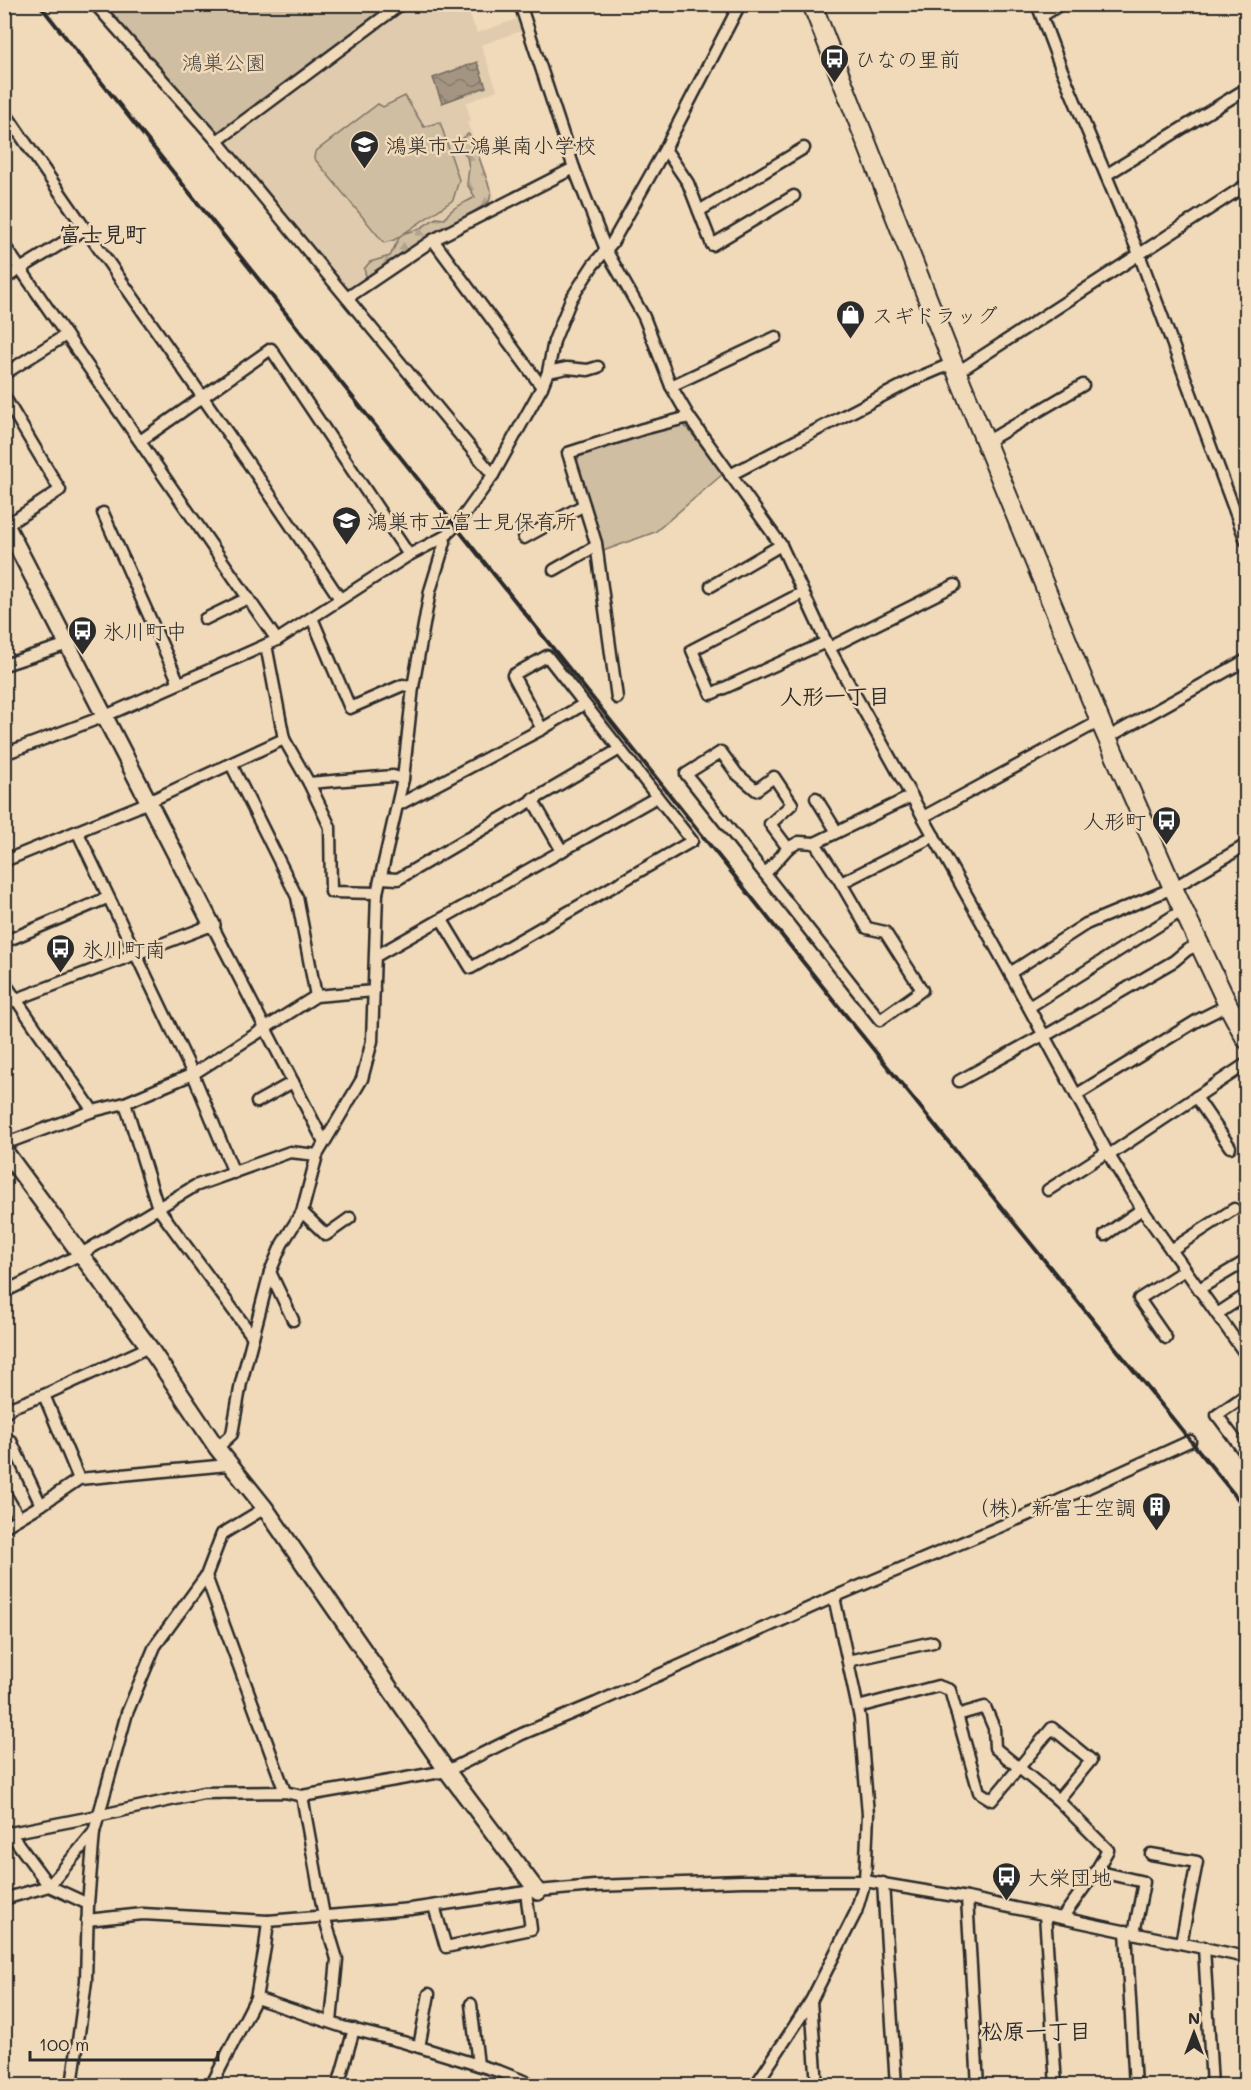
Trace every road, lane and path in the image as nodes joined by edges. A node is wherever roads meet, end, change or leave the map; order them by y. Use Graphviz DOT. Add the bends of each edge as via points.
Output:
graph roads {
  1 [pos="95,4"];
  2 [pos="401,4"];
  3 [pos="520,4"];
  4 [pos="740,4"];
  5 [pos="812,4"];
  6 [pos="1036,4"];
  7 [pos="1060,4"];
  8 [pos="1042,16"];
  9 [pos="1246,89"];
  10 [pos="4,111"];
  11 [pos="217,141"];
  12 [pos="804,148"];
  13 [pos="665,149"];
  14 [pos="574,168"];
  15 [pos="1106,175"];
  16 [pos="1246,185"];
  17 [pos="794,196"];
  18 [pos="699,211"];
  19 [pos="85,229"];
  20 [pos="433,240"];
  21 [pos="4,245"];
  22 [pos="606,250"];
  23 [pos="1139,254"];
  24 [pos="21,269"];
  25 [pos="4,279"];
  26 [pos="347,298"];
  27 [pos="66,335"];
  28 [pos="776,337"];
  29 [pos="955,367"];
  30 [pos="598,368"];
  31 [pos="548,372"];
  32 [pos="4,374"];
  33 [pos="1083,385"];
  34 [pos="671,386"];
  35 [pos="542,387"];
  36 [pos="4,396"];
  37 [pos="204,397"];
  38 [pos="689,417"];
  39 [pos="140,441"];
  40 [pos="986,442"];
  41 [pos="493,475"];
  42 [pos="730,475"];
  43 [pos="584,505"];
  44 [pos="103,513"];
  45 [pos="6,523"];
  46 [pos="444,537"];
  47 [pos="524,538"];
  48 [pos="1246,541"];
  49 [pos="596,546"];
  50 [pos="781,546"];
  51 [pos="409,555"];
  52 [pos="554,570"];
  53 [pos="955,585"];
  54 [pos="711,586"];
  55 [pos="802,593"];
  56 [pos="248,598"];
  57 [pos="340,600"];
  58 [pos="312,618"];
  59 [pos="205,619"];
  60 [pos="277,640"];
  61 [pos="68,644"];
  62 [pos="266,645"];
  63 [pos="827,645"];
  64 [pos="1246,660"];
  65 [pos="6,663"];
  66 [pos="179,683"];
  67 [pos="413,687"];
  68 [pos="617,698"];
  69 [pos="584,704"];
  70 [pos="105,716"];
  71 [pos="1100,721"];
  72 [pos="542,729"];
  73 [pos="1107,738"];
  74 [pos="284,739"];
  75 [pos="620,749"];
  76 [pos="4,754"];
  77 [pos="231,764"];
  78 [pos="404,779"];
  79 [pos="309,783"];
  80 [pos="912,796"];
  81 [pos="657,797"];
  82 [pos="816,798"];
  83 [pos="532,799"];
  84 [pos="149,801"];
  85 [pos="398,805"];
  86 [pos="923,817"];
  87 [pos="837,832"];
  88 [pos="78,833"];
  89 [pos="934,836"];
  90 [pos="815,843"];
  91 [pos="1246,845"];
  92 [pos="788,848"];
  93 [pos="562,851"];
  94 [pos="4,861"];
  95 [pos="765,874"];
  96 [pos="381,878"];
  97 [pos="841,883"];
  98 [pos="1173,888"];
  99 [pos="377,893"];
  100 [pos="107,898"];
  101 [pos="1184,910"];
  102 [pos="442,920"];
  103 [pos="212,925"];
  104 [pos="4,942"];
  105 [pos="1200,944"];
  106 [pos="137,953"];
  107 [pos="376,956"];
  108 [pos="1010,973"];
  109 [pos="4,982"];
  110 [pos="375,991"];
  111 [pos="316,996"];
  112 [pos="16,999"];
  113 [pos="4,1004"];
  114 [pos="1228,1005"];
  115 [pos="1029,1007"];
  116 [pos="265,1029"];
  117 [pos="1245,1032"];
  118 [pos="1043,1035"];
  119 [pos="1246,1064"];
  120 [pos="193,1074"];
  121 [pos="959,1081"];
  122 [pos="293,1082"];
  123 [pos="1076,1095"];
  124 [pos="1197,1097"];
  125 [pos="258,1102"];
  126 [pos="125,1103"];
  127 [pos="93,1111"];
  128 [pos="324,1142"];
  129 [pos="4,1144"];
  130 [pos="1230,1147"];
  131 [pos="4,1150"];
  132 [pos="1108,1154"];
  133 [pos="317,1155"];
  134 [pos="234,1173"];
  135 [pos="1048,1190"];
  136 [pos="158,1208"];
  137 [pos="1142,1209"];
  138 [pos="1234,1209"];
  139 [pos="302,1212"];
  140 [pos="350,1218"];
  141 [pos="1105,1235"];
  142 [pos="1171,1250"];
  143 [pos="81,1254"];
  144 [pos="1246,1261"];
  145 [pos="1185,1270"];
  146 [pos="270,1272"];
  147 [pos="1199,1289"];
  148 [pos="4,1292"];
  149 [pos="1246,1295"];
  150 [pos="1218,1314"];
  151 [pos="293,1320"];
  152 [pos="253,1337"];
  153 [pos="1166,1338"];
  154 [pos="149,1347"];
  155 [pos="1245,1349"];
  156 [pos="45,1395"];
  157 [pos="1246,1395"];
  158 [pos="4,1414"];
  159 [pos="11,1441"];
  160 [pos="1190,1441"];
  161 [pos="217,1449"];
  162 [pos="1246,1454"];
  163 [pos="228,1465"];
  164 [pos="79,1479"];
  165 [pos="4,1492"];
  166 [pos="41,1505"];
  167 [pos="265,1508"];
  168 [pos="19,1518"];
  169 [pos="4,1527"];
  170 [pos="206,1576"];
  171 [pos="834,1597"];
  172 [pos="933,1642"];
  173 [pos="848,1661"];
  174 [pos="858,1707"];
  175 [pos="957,1715"];
  176 [pos="1021,1767"];
  177 [pos="447,1771"];
  178 [pos="285,1792"];
  179 [pos="302,1796"];
  180 [pos="1058,1800"];
  181 [pos="97,1816"];
  182 [pos="7,1831"];
  183 [pos="94,1832"];
  184 [pos="1151,1854"];
  185 [pos="1096,1871"];
  186 [pos="865,1881"];
  187 [pos="883,1882"];
  188 [pos="49,1886"];
  189 [pos="532,1892"];
  190 [pos="967,1898"];
  191 [pos="4,1899"];
  192 [pos="88,1904"];
  193 [pos="434,1906"];
  194 [pos="1045,1914"];
  195 [pos="324,1916"];
  196 [pos="1062,1918"];
  197 [pos="87,1920"];
  198 [pos="268,1920"];
  199 [pos="1130,1932"];
  200 [pos="1181,1943"];
  201 [pos="1204,1947"];
  202 [pos="1246,1957"];
  203 [pos="429,1994"];
  204 [pos="256,1998"];
  205 [pos="811,2001"];
  206 [pos="471,2004"];
  207 [pos="331,2022"];
  208 [pos="354,2029"];
  209 [pos="418,2047"];
  210 [pos="478,2065"];
  211 [pos="72,2085"];
  212 [pos="211,2085"];
  213 [pos="338,2085"];
  214 [pos="536,2085"];
  215 [pos="755,2085"];
  216 [pos="817,2085"];
  217 [pos="896,2085"];
  218 [pos="978,2085"];
  219 [pos="1056,2085"];
  220 [pos="1135,2085"];
  221 [pos="1212,2085"];
  1 -- 11 [label="street"];
  2 -- 11 [label="street"];
  3 -- 14 [label="street"];
  4 -- 13 [label="street"];
  5 -- 29 [label="main road"];
  6 -- 8 [label="street"];
  7 -- 8 [label="street"];
  8 -- 15 [label="street"];
  9 -- 15 [label="street"];
  10 -- 19 [label="street"];
  11 -- 26 [label="street"];
  12 -- 18 [label="street"];
  13 -- 18 [label="street" via="688,183"];
  13 -- 22 [label="street"];
  14 -- 20 [label="street"];
  14 -- 22 [label="street"];
  15 -- 23 [label="street"];
  16 -- 23 [label="street"];
  17 -- 18 [label="street" via="712,245"];
  19 -- 24 [label="street"];
  19 -- 37 [label="street"];
  20 -- 26 [label="street"];
  20 -- 35 [label="street"];
  21 -- 24 [label="street"];
  22 -- 31 [label="street" via="571,299 554,341"];
  22 -- 34 [label="street" via="644,317"];
  23 -- 29 [label="street" via="967,366"];
  23 -- 48 [label="street"];
  24 -- 25 [label="street"];
  24 -- 27 [label="street"];
  26 -- 41 [label="street"];
  27 -- 32 [label="street"];
  27 -- 39 [label="street"];
  28 -- 34 [label="street"];
  29 -- 40 [label="main road"];
  29 -- 42 [label="street" via="913,380"];
  30 -- 31 [label="street"];
  31 -- 35 [label="street"];
  33 -- 40 [label="street"];
  34 -- 38 [label="street"];
  35 -- 41 [label="street"];
  36 -- 45 [label="street" via="60,490"];
  37 -- 39 [label="street"];
  37 -- 51 [label="street" via="271,349"];
  37 -- 57 [label="street"];
  38 -- 42 [label="street"];
  38 -- 43 [label="street" via="568,453"];
  39 -- 56 [label="street"];
  40 -- 71 [label="main road"];
  41 -- 46 [label="street"];
  42 -- 50 [label="street"];
  43 -- 47 [label="street"];
  43 -- 49 [label="street"];
  44 -- 66 [label="street"];
  45 -- 61 [label="street"];
  46 -- 51 [label="street"];
  46 -- 67 [label="street"];
  49 -- 52 [label="street"];
  49 -- 68 [label="street"];
  50 -- 54 [label="street"];
  50 -- 55 [label="street"];
  51 -- 57 [label="street"];
  53 -- 63 [label="street"];
  55 -- 63 [label="street"];
  55 -- 63 [label="street" via="692,650 711,694"];
  56 -- 59 [label="street"];
  56 -- 60 [label="street"];
  57 -- 58 [label="street"];
  58 -- 60 [label="street"];
  58 -- 67 [label="street" via="350,708 403,685"];
  60 -- 62 [label="street"];
  61 -- 65 [label="street"];
  61 -- 70 [label="street"];
  62 -- 66 [label="street"];
  62 -- 74 [label="street"];
  63 -- 80 [label="street"];
  64 -- 73 [label="street"];
  66 -- 70 [label="street"];
  67 -- 78 [label="street"];
  69 -- 72 [label="street"];
  69 -- 72 [label="street" via="547,656 513,675"];
  69 -- 75 [label="street"];
  70 -- 76 [label="street"];
  70 -- 84 [label="street"];
  71 -- 73 [label="main road"];
  71 -- 86 [label="street"];
  72 -- 85 [label="street"];
  73 -- 98 [label="main road"];
  74 -- 77 [label="street"];
  74 -- 79 [label="street"];
  75 -- 81 [label="street"];
  75 -- 83 [label="street"];
  77 -- 84 [label="street"];
  77 -- 111 [label="street" via="297,897"];
  78 -- 79 [label="street" via="393,776"];
  78 -- 85 [label="street"];
  79 -- 99 [label="street" via="330,827 331,892"];
  80 -- 86 [label="street"];
  80 -- 87 [label="street"];
  81 -- 93 [label="street"];
  81 -- 102 [label="street" via="692,841 471,968"];
  82 -- 87 [label="street"];
  83 -- 93 [label="street"];
  83 -- 96 [label="street" via="398,879"];
  84 -- 88 [label="street"];
  84 -- 103 [label="street"];
  85 -- 96 [label="street"];
  86 -- 89 [label="street"];
  87 -- 90 [label="street"];
  88 -- 94 [label="street"];
  88 -- 100 [label="street"];
  89 -- 97 [label="street"];
  89 -- 108 [label="street"];
  90 -- 92 [label="street" via="799,842"];
  90 -- 97 [label="street"];
  91 -- 98 [label="street"];
  92 -- 95 [label="street"];
  92 -- 95 [label="street" via="770,824 792,804 774,777 756,790 721,752 686,774"];
  93 -- 102 [label="street"];
  95 -- 97 [label="street" via="880,1020 922,990 885,932 867,928"];
  96 -- 99 [label="street"];
  98 -- 101 [label="main road"];
  98 -- 108 [label="street" via="1086,924"];
  99 -- 107 [label="street"];
  100 -- 104 [label="street"];
  100 -- 106 [label="street"];
  101 -- 105 [label="main road"];
  101 -- 115 [label="street"];
  102 -- 107 [label="street"];
  103 -- 106 [label="street"];
  103 -- 116 [label="street"];
  105 -- 114 [label="main road"];
  105 -- 118 [label="street"];
  106 -- 112 [label="street"];
  106 -- 120 [label="street"];
  107 -- 110 [label="street"];
  108 -- 115 [label="street"];
  109 -- 112 [label="street"];
  110 -- 111 [label="street"];
  110 -- 128 [label="street" via="372,1041 362,1079"];
  111 -- 116 [label="street"];
  112 -- 113 [label="street"];
  112 -- 127 [label="street"];
  114 -- 117 [label="main road"];
  114 -- 123 [label="street"];
  115 -- 118 [label="street"];
  116 -- 120 [label="street"];
  116 -- 122 [label="street"];
  118 -- 121 [label="street"];
  118 -- 123 [label="street"];
  119 -- 124 [label="street"];
  120 -- 126 [label="street"];
  120 -- 134 [label="street"];
  122 -- 125 [label="street"];
  122 -- 128 [label="street"];
  123 -- 132 [label="street"];
  124 -- 130 [label="street"];
  124 -- 132 [label="street"];
  126 -- 127 [label="street"];
  126 -- 136 [label="street"];
  127 -- 129 [label="street"];
  128 -- 133 [label="street"];
  131 -- 143 [label="street"];
  132 -- 135 [label="street"];
  132 -- 137 [label="street"];
  133 -- 134 [label="street" via="290,1152"];
  133 -- 139 [label="street"];
  134 -- 136 [label="street" via="195,1186"];
  136 -- 143 [label="street"];
  136 -- 152 [label="street"];
  137 -- 141 [label="street"];
  137 -- 142 [label="street"];
  138 -- 142 [label="street"];
  139 -- 140 [label="street" via="326,1235"];
  139 -- 146 [label="street"];
  142 -- 145 [label="street"];
  143 -- 148 [label="street"];
  143 -- 154 [label="street"];
  144 -- 147 [label="street"];
  145 -- 147 [label="street"];
  145 -- 153 [label="street" via="1139,1299"];
  146 -- 151 [label="street"];
  146 -- 152 [label="street"];
  147 -- 150 [label="street"];
  149 -- 150 [label="street"];
  150 -- 155 [label="street"];
  152 -- 161 [label="street" via="232,1434"];
  154 -- 156 [label="street"];
  154 -- 161 [label="street"];
  156 -- 158 [label="street"];
  156 -- 164 [label="street"];
  157 -- 162 [label="street" via="1217,1415"];
  159 -- 166 [label="street"];
  160 -- 171 [label="street"];
  161 -- 163 [label="street"];
  163 -- 164 [label="street"];
  163 -- 167 [label="street"];
  164 -- 166 [label="street"];
  165 -- 168 [label="street"];
  166 -- 168 [label="street"];
  167 -- 170 [label="street" via="222,1534"];
  167 -- 177 [label="street"];
  168 -- 169 [label="street"];
  170 -- 178 [label="street"];
  170 -- 181 [label="street" via="155,1646 127,1713"];
  171 -- 173 [label="street"];
  171 -- 177 [label="street"];
  172 -- 173 [label="street"];
  173 -- 174 [label="street"];
  174 -- 175 [label="street" via="938,1686 950,1690"];
  174 -- 186 [label="street" via="868,1814"];
  175 -- 176 [label="street" via="985,1707 994,1728 995,1748"];
  175 -- 176 [label="street" via="979,1792 992,1800"];
  176 -- 180 [label="street"];
  176 -- 180 [label="street" via="1052,1728 1091,1760"];
  177 -- 179 [label="street"];
  177 -- 189 [label="street"];
  178 -- 179 [label="street"];
  178 -- 181 [label="street" via="203,1793"];
  179 -- 195 [label="street"];
  180 -- 185 [label="street" via="1108,1850"];
  181 -- 182 [label="street"];
  181 -- 183 [label="street"];
  182 -- 188 [label="street"];
  183 -- 188 [label="street"];
  183 -- 192 [label="street"];
  184 -- 200 [label="street" via="1197,1862"];
  185 -- 196 [label="street"];
  185 -- 199 [label="street" via="1144,1882"];
  186 -- 187 [label="street"];
  186 -- 189 [label="street" via="742,1881"];
  186 -- 205 [label="street" via="856,1912"];
  187 -- 190 [label="street"];
  187 -- 217 [label="street"];
  188 -- 191 [label="street"];
  188 -- 192 [label="street"];
  189 -- 193 [label="street"];
  189 -- 193 [label="street" via="531,1929 446,1947"];
  190 -- 194 [label="street"];
  190 -- 218 [label="street"];
  192 -- 197 [label="street"];
  193 -- 195 [label="street"];
  194 -- 196 [label="street"];
  194 -- 219 [label="street"];
  195 -- 198 [label="street"];
  195 -- 207 [label="street" via="337,1959"];
  196 -- 199 [label="street"];
  197 -- 198 [label="street" via="143,1914"];
  197 -- 211 [label="street" via="87,1981"];
  198 -- 204 [label="street"];
  199 -- 200 [label="street"];
  199 -- 220 [label="street"];
  200 -- 201 [label="street"];
  201 -- 202 [label="street"];
  201 -- 221 [label="street"];
  203 -- 209 [label="street"];
  204 -- 207 [label="street"];
  204 -- 212 [label="street"];
  205 -- 215 [label="street"];
  205 -- 216 [label="street"];
  206 -- 210 [label="street"];
  207 -- 208 [label="street"];
  208 -- 209 [label="street"];
  208 -- 213 [label="street"];
  209 -- 210 [label="street"];
  210 -- 214 [label="street"];
}
